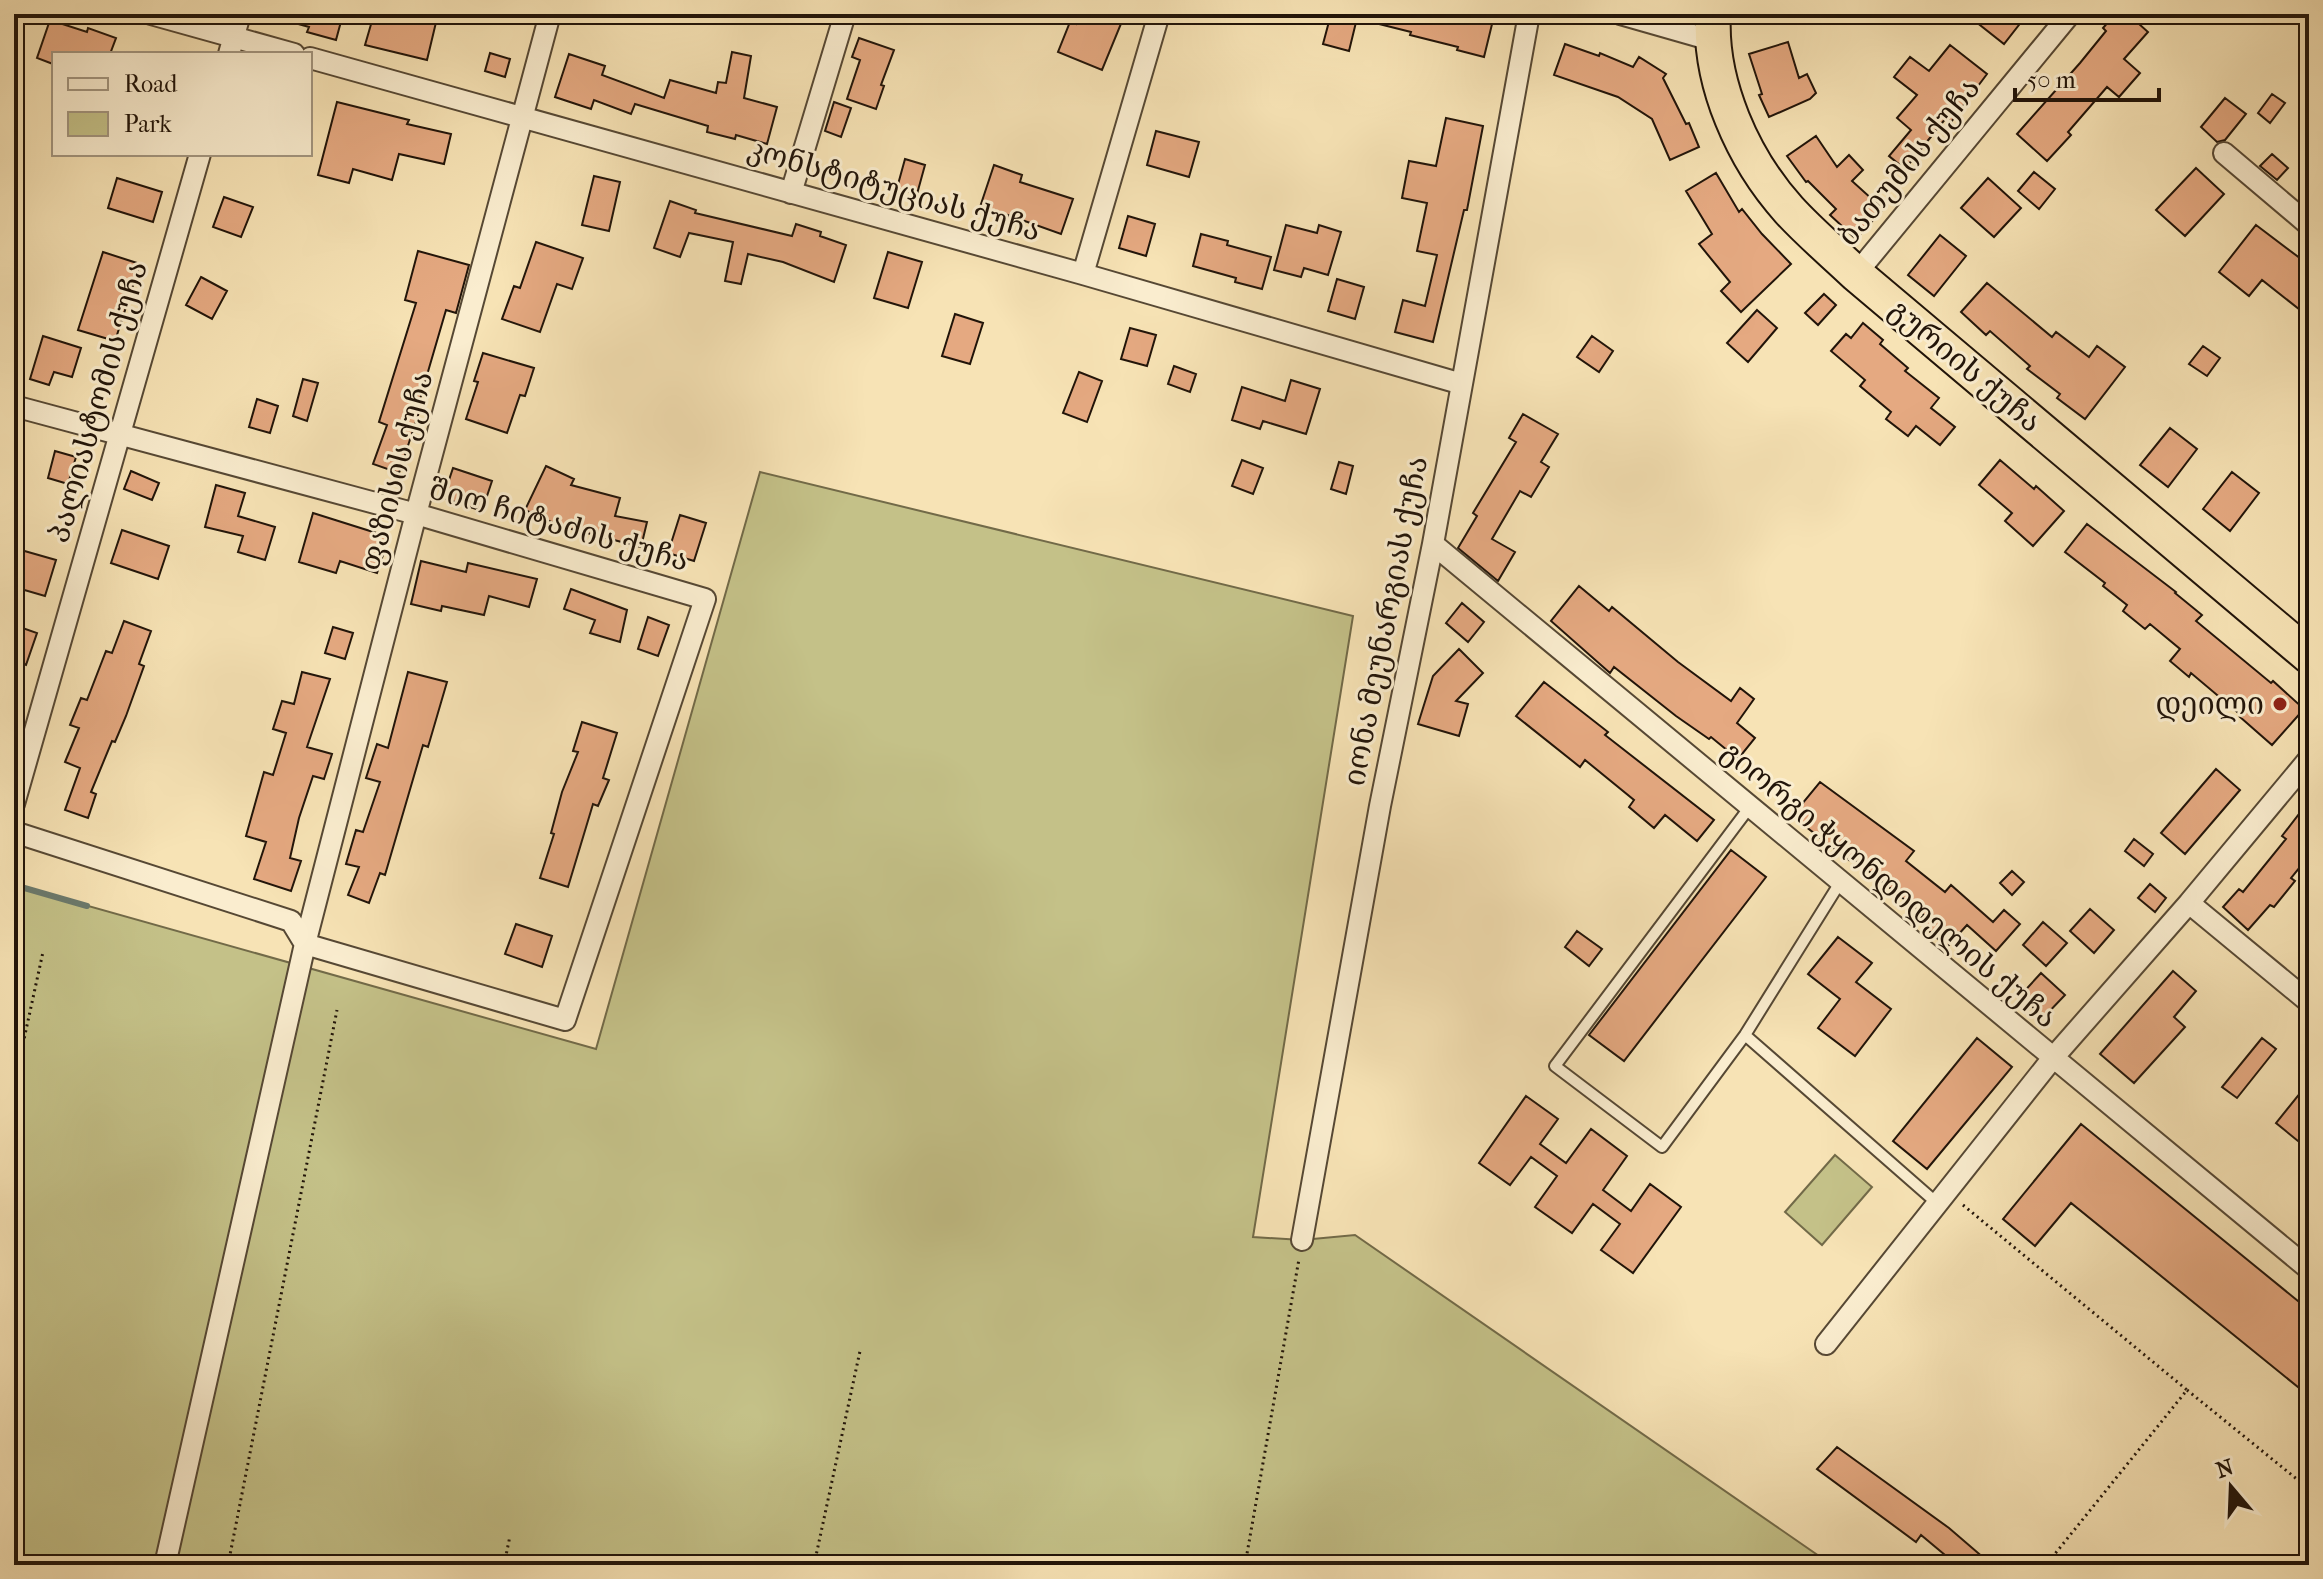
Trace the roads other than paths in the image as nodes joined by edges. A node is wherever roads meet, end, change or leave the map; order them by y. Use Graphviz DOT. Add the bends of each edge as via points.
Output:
graph roads {
  1 [pos="151,14"];
  2 [pos="240,14"];
  3 [pos="550,14"];
  4 [pos="845,14"];
  5 [pos="1159,14"];
  6 [pos="1529,14"];
  7 [pos="1620,14"];
  8 [pos="2070,14"];
  9 [pos="1712,27"];
  10 [pos="231,46"];
  11 [pos="278,52"];
  12 [pos="312,59"];
  13 [pos="523,118"];
  14 [pos="2224,153"];
  15 [pos="199,156"];
  16 [pos="791,193"];
  17 [pos="2309,225"];
  18 [pos="1083,274"];
  19 [pos="1856,274"];
  20 [pos="1462,384"];
  21 [pos="14,406"];
  22 [pos="120,434"];
  23 [pos="416,514"];
  24 [pos="1433,544"];
  25 [pos="2309,656"];
  26 [pos="2309,759"];
  27 [pos="14,804"];
  28 [pos="1749,808"];
  29 [pos="14,832"];
  30 [pos="1841,881"];
  31 [pos="2189,903"];
  32 [pos="305,944"];
  33 [pos="2309,1002"];
  34 [pos="1745,1035"];
  35 [pos="2052,1059"];
  36 [pos="1943,1198"];
  37 [pos="1302,1240"];
  38 [pos="2309,1269"];
  39 [pos="1826,1344"];
  40 [pos="165,1565"];
  1 -- 10 [label="street"];
  2 -- 10 [label="street"];
  3 -- 13 [label="street, ფაზისის ქუჩა"];
  4 -- 16 [label="street"];
  5 -- 18 [label="street"];
  6 -- 20 [label="street, იონა მეუნარგიას ქუჩა"];
  7 -- 9 [label="street"];
  8 -- 19 [label="street, ბათუმის ქუჩა"];
  9 -- 19 [label="highway, გურიის ქუჩა" via="1736,127 1758,168 1789,209"];
  10 -- 11 [label="street"];
  12 -- 13 [label="street, კონსტიტუციას ქუჩა"];
  13 -- 16 [label="street, კონსტიტუციას ქუჩა"];
  13 -- 23 [label="street, ფაზისის ქუჩა"];
  14 -- 17 [label="street"];
  15 -- 22 [label="street, პალიასტომის ქუჩა"];
  16 -- 18 [label="street, კონსტიტუციას ქუჩა"];
  18 -- 20 [label="street, კონსტიტუციას ქუჩა"];
  19 -- 25 [label="highway, გურიის ქუჩა"];
  20 -- 24 [label="street, იონა მეუნარგიას ქუჩა"];
  21 -- 22 [label="street, შიო ჩიტაძის ქუჩა"];
  22 -- 23 [label="street, შიო ჩიტაძის ქუჩა"];
  22 -- 27 [label="street, პალიასტომის ქუჩა"];
  23 -- 32 [label="street, ფაზისის ქუჩა"];
  23 -- 32 [label="street, შიო ჩიტაძის ქუჩა" via="705,599 565,1020"];
  24 -- 28 [label="street, გიორგი ჭყონდიდელის ქუჩა"];
  24 -- 37 [label="street, იონა მეუნარგიას ქუჩა"];
  26 -- 31 [label="street"];
  28 -- 30 [label="street, გიორგი ჭყონდიდელის ქუჩა"];
  28 -- 34 [label="lane" via="1555,1066 1662,1147"];
  29 -- 32 [label="street" via="291,921"];
  30 -- 34 [label="lane"];
  30 -- 35 [label="street, გიორგი ჭყონდიდელის ქუჩა"];
  31 -- 33 [label="street"];
  31 -- 35 [label="street"];
  32 -- 40 [label="street, ფაზისის ქუჩა"];
  34 -- 36 [label="lane"];
  35 -- 36 [label="street"];
  35 -- 38 [label="street, გიორგი ჭყონდიდელის ქუჩა"];
  36 -- 39 [label="street"];
}
